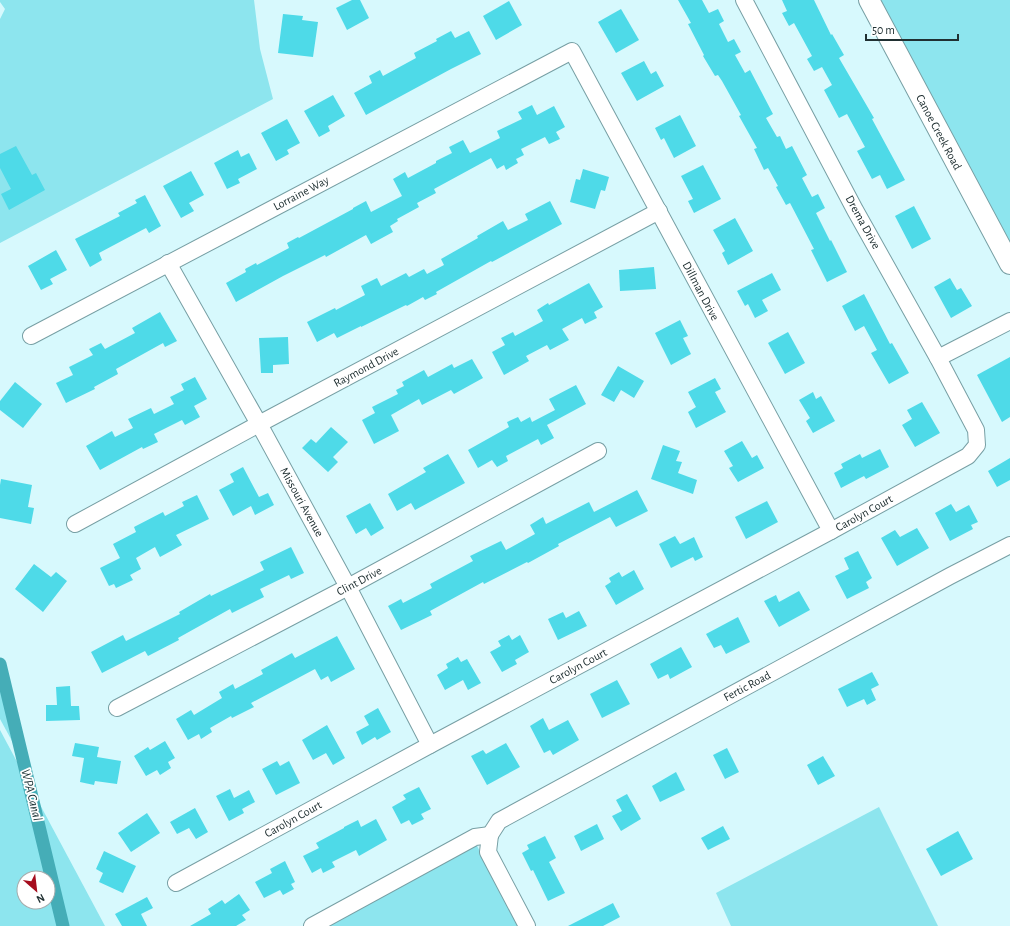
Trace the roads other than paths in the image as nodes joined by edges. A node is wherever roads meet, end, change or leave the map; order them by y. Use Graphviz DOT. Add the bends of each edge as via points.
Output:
graph roads {
  1 [pos="744,0"];
  2 [pos="868,0"];
  3 [pos="572,51"];
  4 [pos="658,211"];
  5 [pos="168,263"];
  6 [pos="1010,264"];
  7 [pos="1010,321"];
  8 [pos="31,336"];
  9 [pos="938,358"];
  10 [pos="259,424"];
  11 [pos="977,445"];
  12 [pos="598,451"];
  13 [pos="75,524"];
  14 [pos="831,531"];
  15 [pos="1010,545"];
  16 [pos="348,587"];
  17 [pos="118,708"];
  18 [pos="430,745"];
  19 [pos="490,834"];
  20 [pos="176,883"];
  21 [pos="312,926"];
  22 [pos="527,926"];
  1 -- 9 [label="street, Drema Drive" via="855,210"];
  2 -- 6 [label="main road, Canoe Creek Road"];
  3 -- 4 [label="street, Dillman Drive"];
  3 -- 5 [label="street, Lorraine Way"];
  4 -- 10 [label="street, Raymond Drive"];
  4 -- 14 [label="street, Dillman Drive"];
  5 -- 8 [label="street, Lorraine Way"];
  5 -- 10 [label="street, Missouri Avenue"];
  7 -- 9 [label="street"];
  9 -- 11 [label="street, Drema Drive" via="976,430"];
  10 -- 13 [label="street, Raymond Drive"];
  10 -- 16 [label="street, Missouri Avenue"];
  11 -- 14 [label="street, Carolyn Court" via="968,456"];
  12 -- 16 [label="street, Clint Drive"];
  14 -- 18 [label="street, Carolyn Court"];
  15 -- 19 [label="street, Fertic Road" via="499,821"];
  16 -- 17 [label="street, Clint Drive"];
  16 -- 18 [label="street, Missouri Avenue"];
  18 -- 20 [label="street, Carolyn Court"];
  19 -- 21 [label="street" via="475,837"];
  19 -- 22 [label="street" via="488,852"];
}
